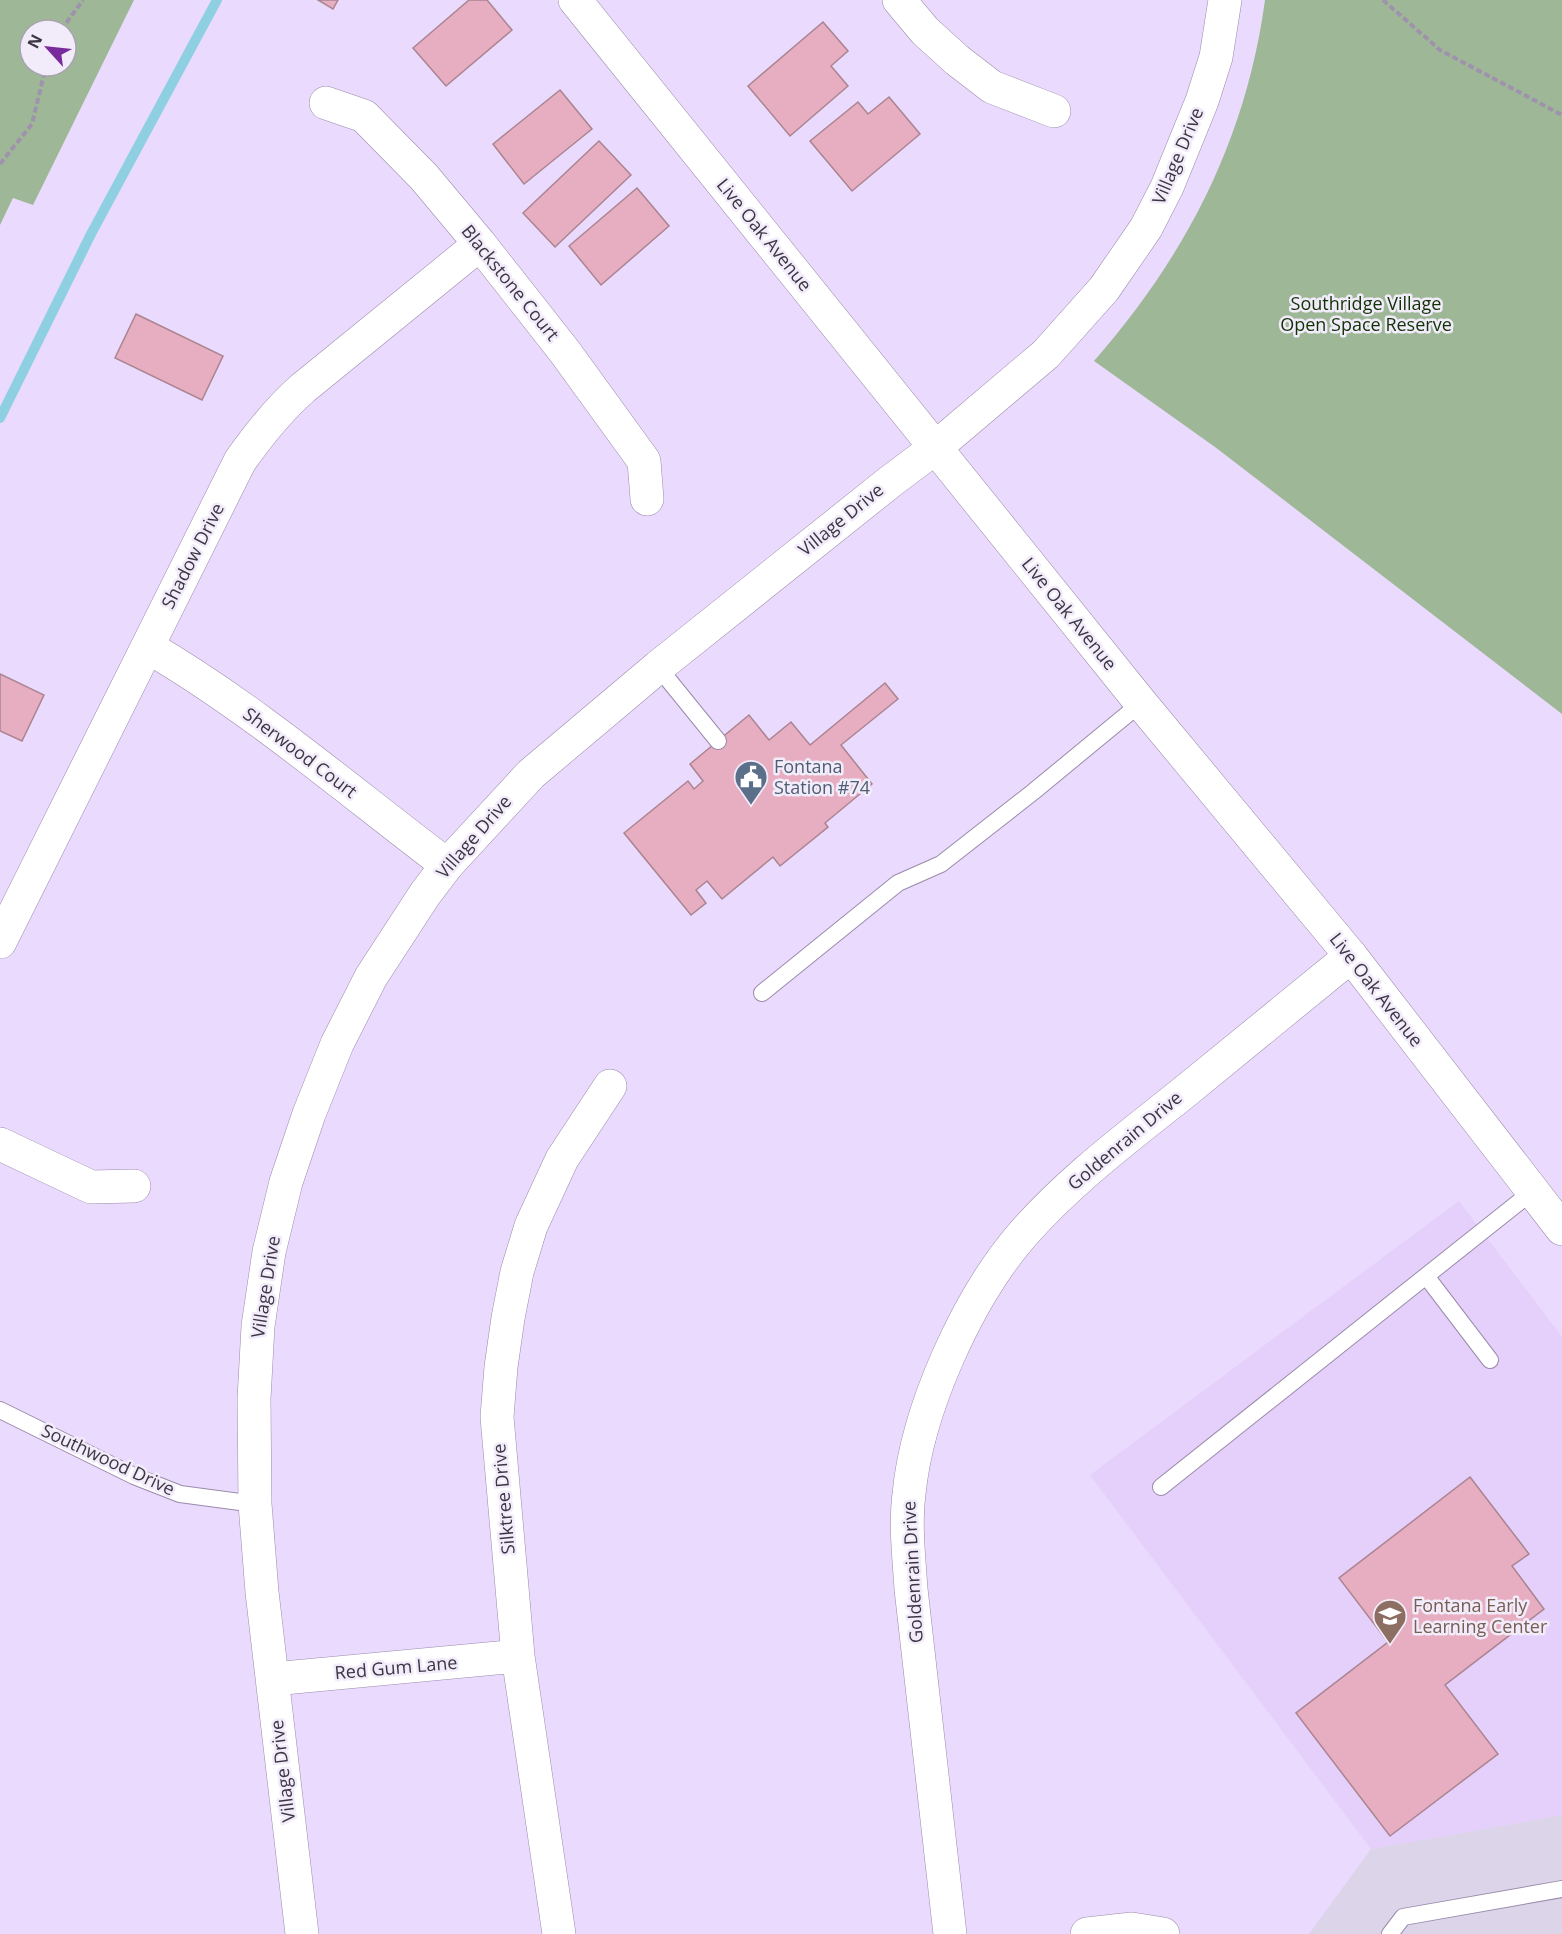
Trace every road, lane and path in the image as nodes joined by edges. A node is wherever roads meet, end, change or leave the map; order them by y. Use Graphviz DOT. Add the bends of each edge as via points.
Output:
graph roads {
  1 [pos="83,0"];
  2 [pos="575,0"];
  3 [pos="899,0"];
  4 [pos="1225,0"];
  5 [pos="1383,0"];
  6 [pos="70,18"];
  7 [pos="43,78"];
  8 [pos="327,103"];
  9 [pos="1054,111"];
  10 [pos="1562,115"];
  11 [pos="0,164"];
  12 [pos="480,244"];
  13 [pos="935,448"];
  14 [pos="646,499"];
  15 [pos="148,647"];
  16 [pos="658,667"];
  17 [pos="1141,703"];
  18 [pos="718,741"];
  19 [pos="447,865"];
  20 [pos="0,942"];
  21 [pos="1351,956"];
  22 [pos="762,993"];
  23 [pos="610,1086"];
  24 [pos="0,1143"];
  25 [pos="134,1186"];
  26 [pos="1533,1191"];
  27 [pos="1562,1228"];
  28 [pos="1426,1276"];
  29 [pos="1490,1360"];
  30 [pos="0,1410"];
  31 [pos="1161,1487"];
  32 [pos="255,1504"];
  33 [pos="518,1656"];
  34 [pos="273,1679"];
  35 [pos="1562,1889"];
  36 [pos="302,1934"];
  37 [pos="560,1934"];
  38 [pos="950,1934"];
  39 [pos="1087,1934"];
  40 [pos="1163,1934"];
  41 [pos="1390,1934"];
  1 -- 6 [label="path"];
  2 -- 13 [label="street, Live Oak Avenue"];
  3 -- 9 [label="street" via="925,31 992,87"];
  4 -- 13 [label="street, Village Drive" via="1216,57 1202,101 1146,228 1104,289 1046,354"];
  5 -- 10 [label="path" via="1440,50"];
  7 -- 11 [label="path" via="32,124"];
  8 -- 12 [label="street, Blackstone Court" via="364,116 424,177"];
  12 -- 14 [label="street, Blackstone Court" via="644,461"];
  12 -- 15 [label="street, Shadow Drive" via="303,388 268,423 240,461"];
  13 -- 16 [label="street, Village Drive"];
  13 -- 17 [label="street, Live Oak Avenue"];
  15 -- 19 [label="street, Sherwood Court" via="236,704"];
  15 -- 20 [label="street, Shadow Drive"];
  16 -- 18 [label="lane"];
  16 -- 19 [label="street, Village Drive" via="531,774"];
  17 -- 21 [label="street, Live Oak Avenue"];
  17 -- 22 [label="lane" via="941,864 898,883"];
  19 -- 32 [label="street, Village Drive" via="400,930 342,1034 286,1182 269,1252 258,1326"];
  21 -- 26 [label="street, Live Oak Avenue"];
  21 -- 38 [label="street, Goldenrain Drive" via="1091,1167 1051,1205 1002,1262 948,1357 915,1460 909,1494 908,1542"];
  23 -- 33 [label="street, Silktree Drive" via="562,1159 531,1226 508,1318 497,1417"];
  24 -- 25 [label="street" via="91,1187"];
  26 -- 27 [label="street, Live Oak Avenue"];
  26 -- 28 [label="lane"];
  28 -- 29 [label="lane"];
  28 -- 31 [label="lane"];
  30 -- 32 [label="lane, Southwood Drive" via="134,1476 180,1494"];
  32 -- 34 [label="street, Village Drive"];
  33 -- 34 [label="street, Red Gum Lane"];
  33 -- 37 [label="street, Silktree Drive"];
  34 -- 36 [label="street, Village Drive"];
  35 -- 41 [label="lane" via="1403,1917"];
  39 -- 40 [label="street" via="1132,1929"];
}
